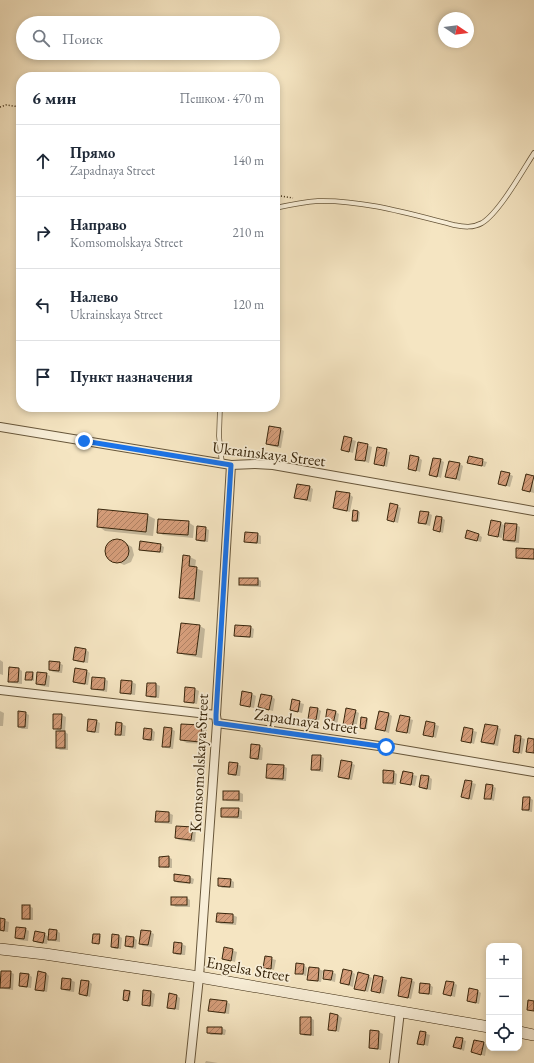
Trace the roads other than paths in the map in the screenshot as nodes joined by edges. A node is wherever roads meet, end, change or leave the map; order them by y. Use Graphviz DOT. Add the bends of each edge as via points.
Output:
graph roads {
  1 [pos="534,153"];
  2 [pos="280,207"];
  3 [pos="220,412"];
  4 [pos="0,427"];
  5 [pos="222,464"];
  6 [pos="231,465"];
  7 [pos="534,511"];
  8 [pos="0,690"];
  9 [pos="216,719"];
  10 [pos="534,772"];
  11 [pos="0,949"];
  12 [pos="199,977"];
  13 [pos="400,1011"];
  14 [pos="486,1026"];
  15 [pos="522,1033"];
  16 [pos="534,1035"];
  17 [pos="190,1063"];
  18 [pos="394,1063"];
  1 -- 2 [label="lane" via="511,190 490,217 472,226 464,227 389,209 349,203 317,201"];
  3 -- 5 [label="lane"];
  4 -- 5 [label="street, Ukrainskaya Street"];
  5 -- 6 [label="street, Ukrainskaya Street"];
  6 -- 7 [label="street, Ukrainskaya Street" via="273,465"];
  6 -- 9 [label="street, Komsomolskaya Street"];
  8 -- 9 [label="street, Zapadnaya Street"];
  9 -- 10 [label="street, Zapadnaya Street"];
  9 -- 12 [label="street, Komsomolskaya Street"];
  11 -- 12 [label="main road, Engelsa Street"];
  12 -- 13 [label="main road, Engelsa Street"];
  12 -- 17 [label="street, Komsomolskaya Street"];
  13 -- 14 [label="main road, Engelsa Street"];
  13 -- 18 [label="street"];
  15 -- 16 [label="main road"];
}
